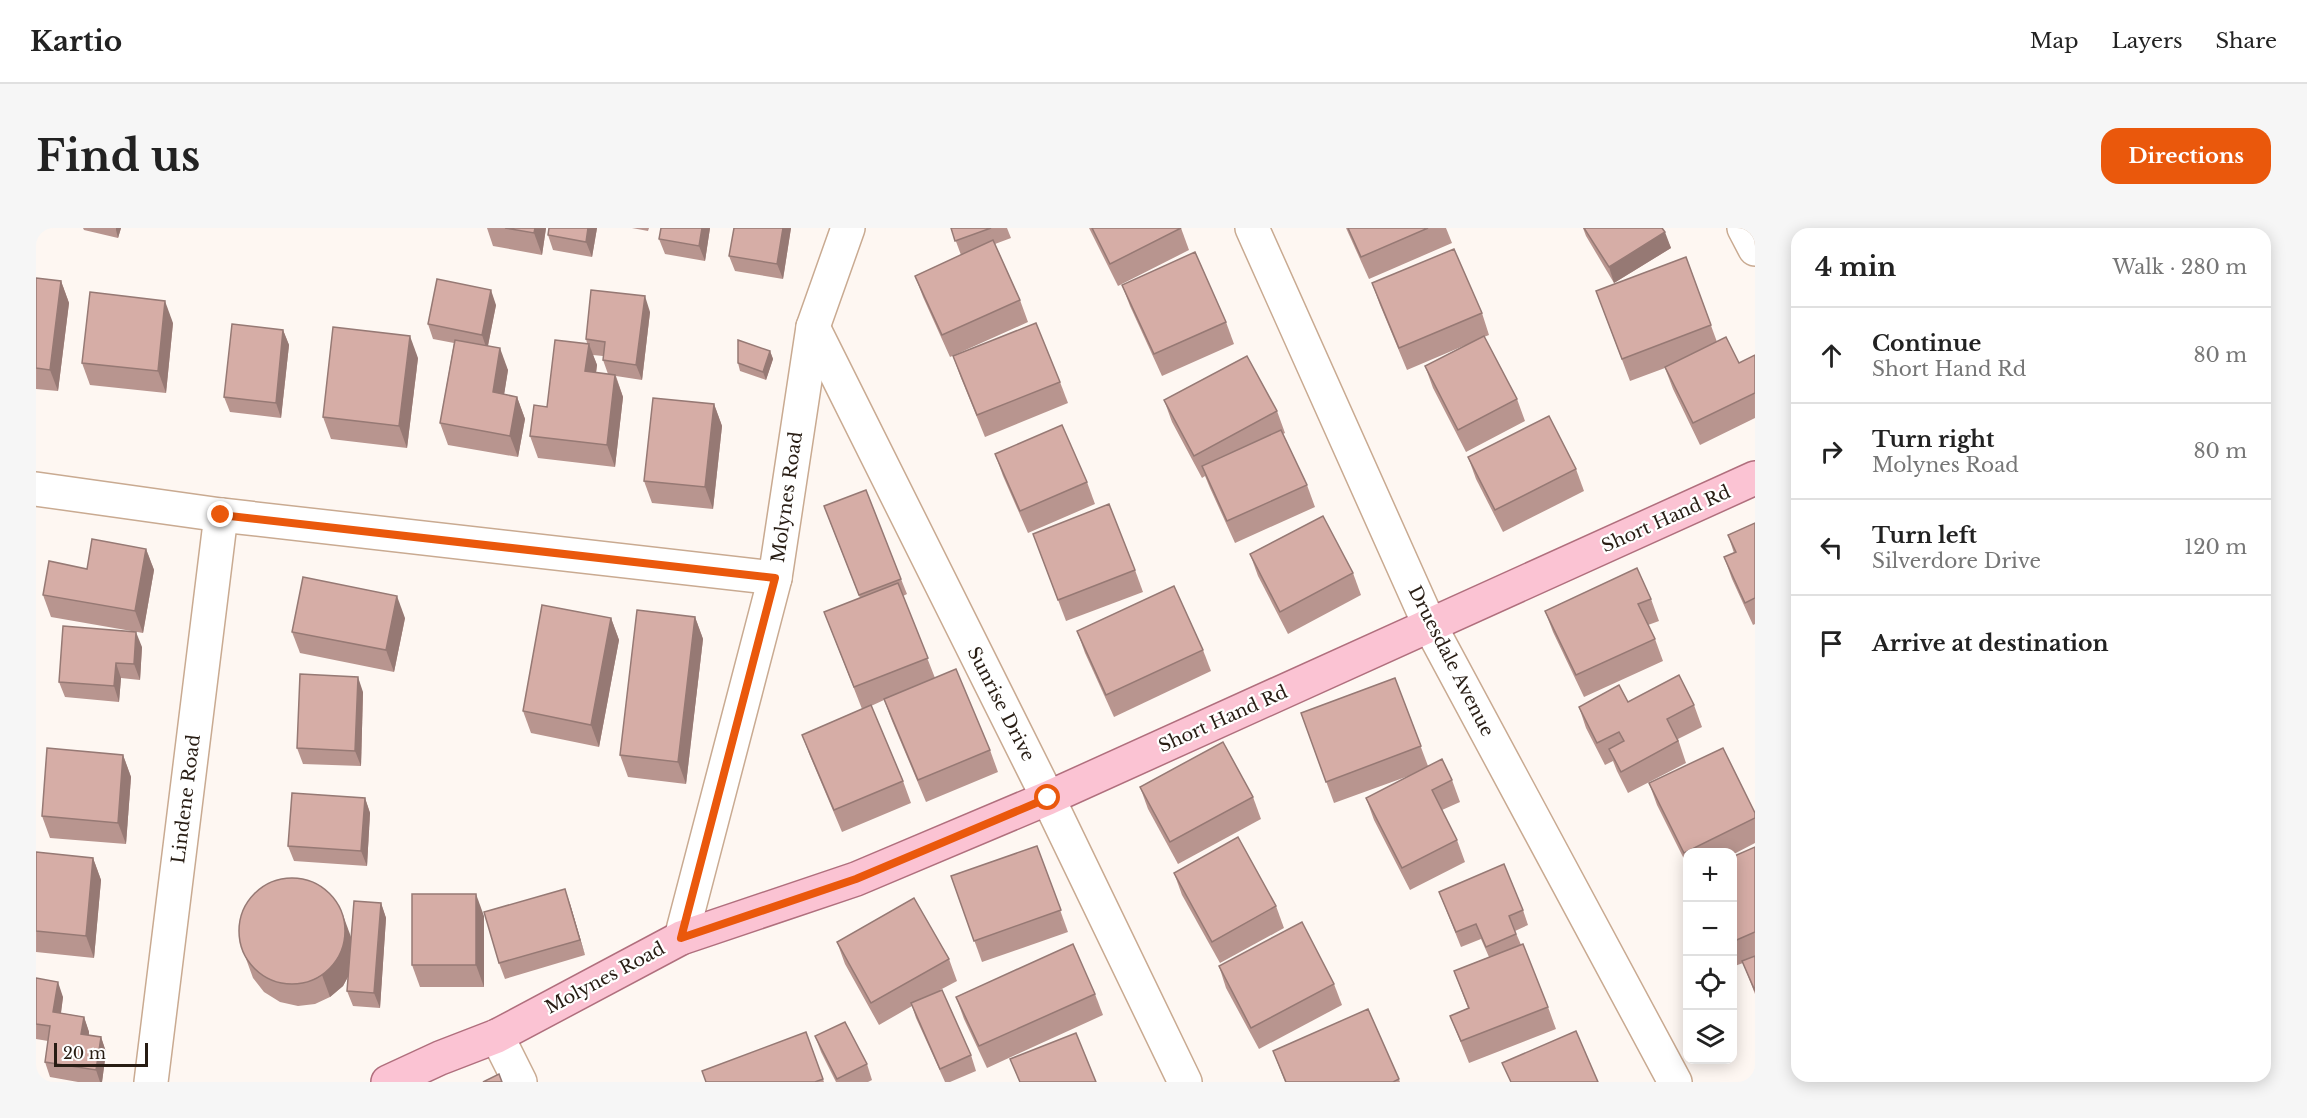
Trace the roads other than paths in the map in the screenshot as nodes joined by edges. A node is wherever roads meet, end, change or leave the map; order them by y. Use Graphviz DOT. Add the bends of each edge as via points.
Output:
graph roads {
  1 [pos="848,228"];
  2 [pos="1252,228"];
  3 [pos="1744,228"];
  4 [pos="1755,249"];
  5 [pos="813,327"];
  6 [pos="1755,478"];
  7 [pos="36,489"];
  8 [pos="221,515"];
  9 [pos="775,578"];
  10 [pos="1430,626"];
  11 [pos="1048,798"];
  12 [pos="681,938"];
  13 [pos="497,1036"];
  14 [pos="151,1082"];
  15 [pos="388,1082"];
  16 [pos="520,1082"];
  17 [pos="1185,1082"];
  18 [pos="1675,1082"];
  1 -- 5 [label="street, Molynes Road"];
  2 -- 10 [label="street, Druesdale Avenue"];
  3 -- 4 [label="street"];
  5 -- 9 [label="street, Molynes Road"];
  5 -- 11 [label="street, Sunrise Drive"];
  6 -- 10 [label="main road, Short Hand Rd"];
  7 -- 8 [label="street"];
  8 -- 9 [label="street"];
  8 -- 14 [label="street, Lindene Road"];
  9 -- 12 [label="street, Molynes Road"];
  10 -- 11 [label="main road, Short Hand Rd"];
  10 -- 18 [label="street, Druesdale Avenue"];
  11 -- 12 [label="main road, Short Hand Rd" via="856,879"];
  11 -- 17 [label="street, Sunrise Drive"];
  12 -- 13 [label="main road, Molynes Road"];
  13 -- 15 [label="main road, Molynes Road"];
  13 -- 16 [label="street"];
}
